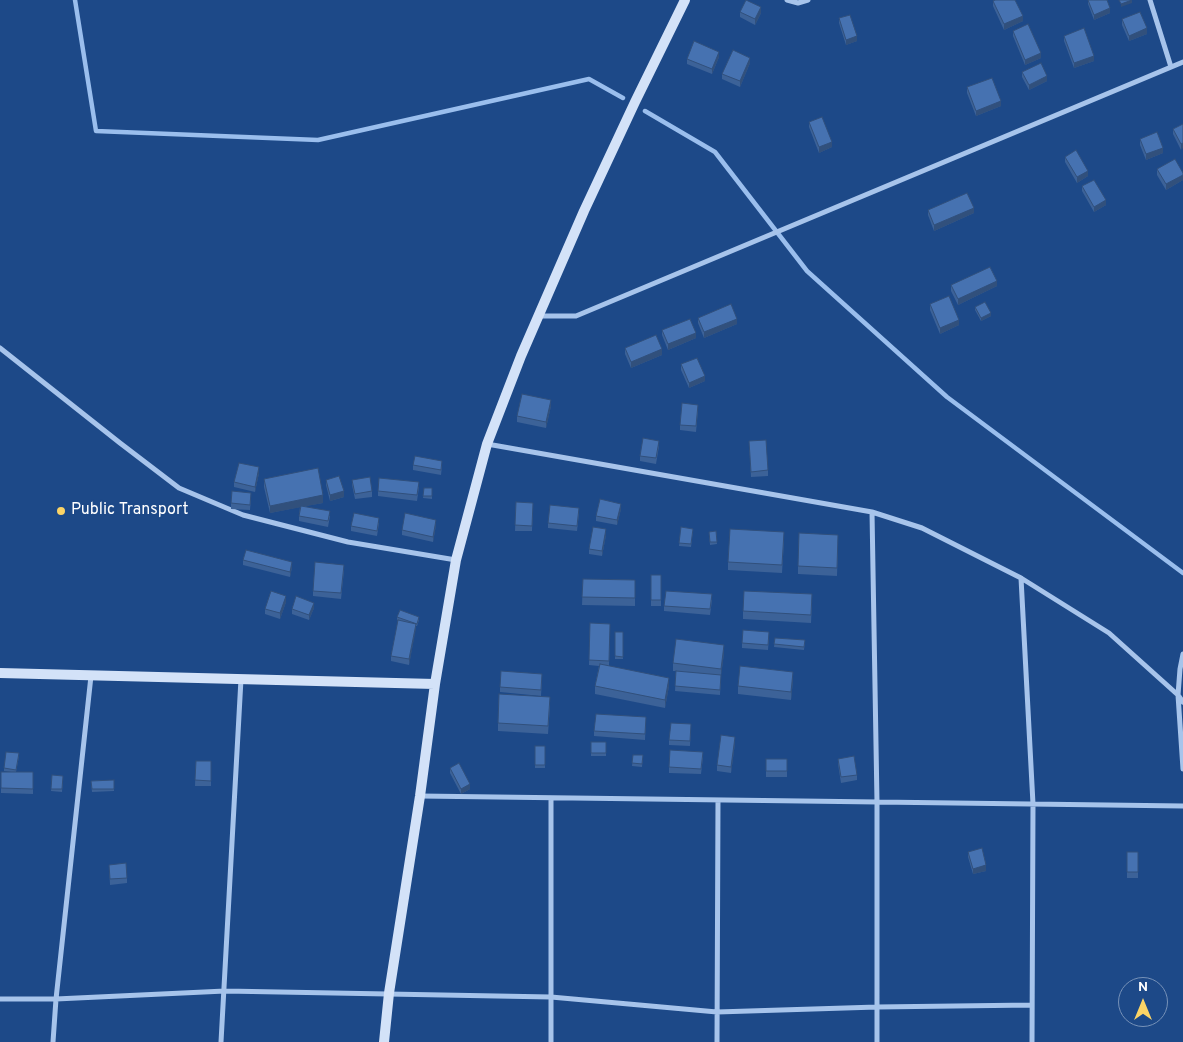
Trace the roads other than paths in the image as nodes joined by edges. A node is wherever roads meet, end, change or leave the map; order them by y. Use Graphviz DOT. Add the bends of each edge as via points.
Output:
graph roads {
  1 [pos="686,0"];
  2 [pos="787,0"];
  3 [pos="808,0"];
  4 [pos="1150,0"];
  5 [pos="1183,62"];
  6 [pos="1171,67"];
  7 [pos="538,316"];
  8 [pos="0,348"];
  9 [pos="487,444"];
  10 [pos="872,512"];
  11 [pos="456,560"];
  12 [pos="1021,578"];
  13 [pos="1183,654"];
  14 [pos="0,673"];
  15 [pos="91,676"];
  16 [pos="241,679"];
  17 [pos="434,684"];
  18 [pos="1178,695"];
  19 [pos="1183,702"];
  20 [pos="1183,769"];
  21 [pos="420,796"];
  22 [pos="551,798"];
  23 [pos="718,800"];
  24 [pos="877,802"];
  25 [pos="1033,804"];
  26 [pos="1183,806"];
  27 [pos="225,991"];
  28 [pos="389,993"];
  29 [pos="551,997"];
  30 [pos="0,999"];
  31 [pos="56,999"];
  32 [pos="1032,1005"];
  33 [pos="877,1008"];
  34 [pos="717,1012"];
  35 [pos="53,1042"];
  36 [pos="221,1042"];
  37 [pos="384,1042"];
  38 [pos="551,1042"];
  39 [pos="717,1042"];
  40 [pos="877,1042"];
  41 [pos="1032,1042"];
  1 -- 7 [label="main road" via="588,202"];
  2 -- 3 [label="street" via="798,3"];
  4 -- 6 [label="street"];
  5 -- 6 [label="street"];
  6 -- 7 [label="street" via="576,316"];
  7 -- 9 [label="main road"];
  8 -- 11 [label="street" via="179,488 252,518 348,542"];
  9 -- 10 [label="street"];
  9 -- 11 [label="main road"];
  10 -- 12 [label="street" via="922,528"];
  10 -- 24 [label="street"];
  11 -- 17 [label="main road"];
  12 -- 18 [label="street" via="1109,633"];
  12 -- 25 [label="street"];
  13 -- 18 [label="street"];
  14 -- 15 [label="main road"];
  15 -- 16 [label="main road"];
  15 -- 31 [label="street"];
  16 -- 17 [label="main road"];
  16 -- 27 [label="street"];
  17 -- 21 [label="main road"];
  18 -- 19 [label="street"];
  18 -- 20 [label="street"];
  21 -- 22 [label="street"];
  21 -- 28 [label="main road"];
  22 -- 23 [label="street"];
  22 -- 29 [label="street"];
  23 -- 24 [label="street"];
  23 -- 34 [label="street"];
  24 -- 25 [label="street"];
  24 -- 33 [label="street"];
  25 -- 26 [label="street"];
  25 -- 32 [label="street"];
  27 -- 28 [label="street"];
  27 -- 31 [label="street"];
  27 -- 36 [label="street"];
  28 -- 29 [label="street"];
  28 -- 37 [label="main road"];
  29 -- 34 [label="street"];
  29 -- 38 [label="street"];
  30 -- 31 [label="street"];
  31 -- 35 [label="street"];
  32 -- 33 [label="street"];
  32 -- 41 [label="street"];
  33 -- 34 [label="street"];
  33 -- 40 [label="street"];
  34 -- 39 [label="street"];
}
